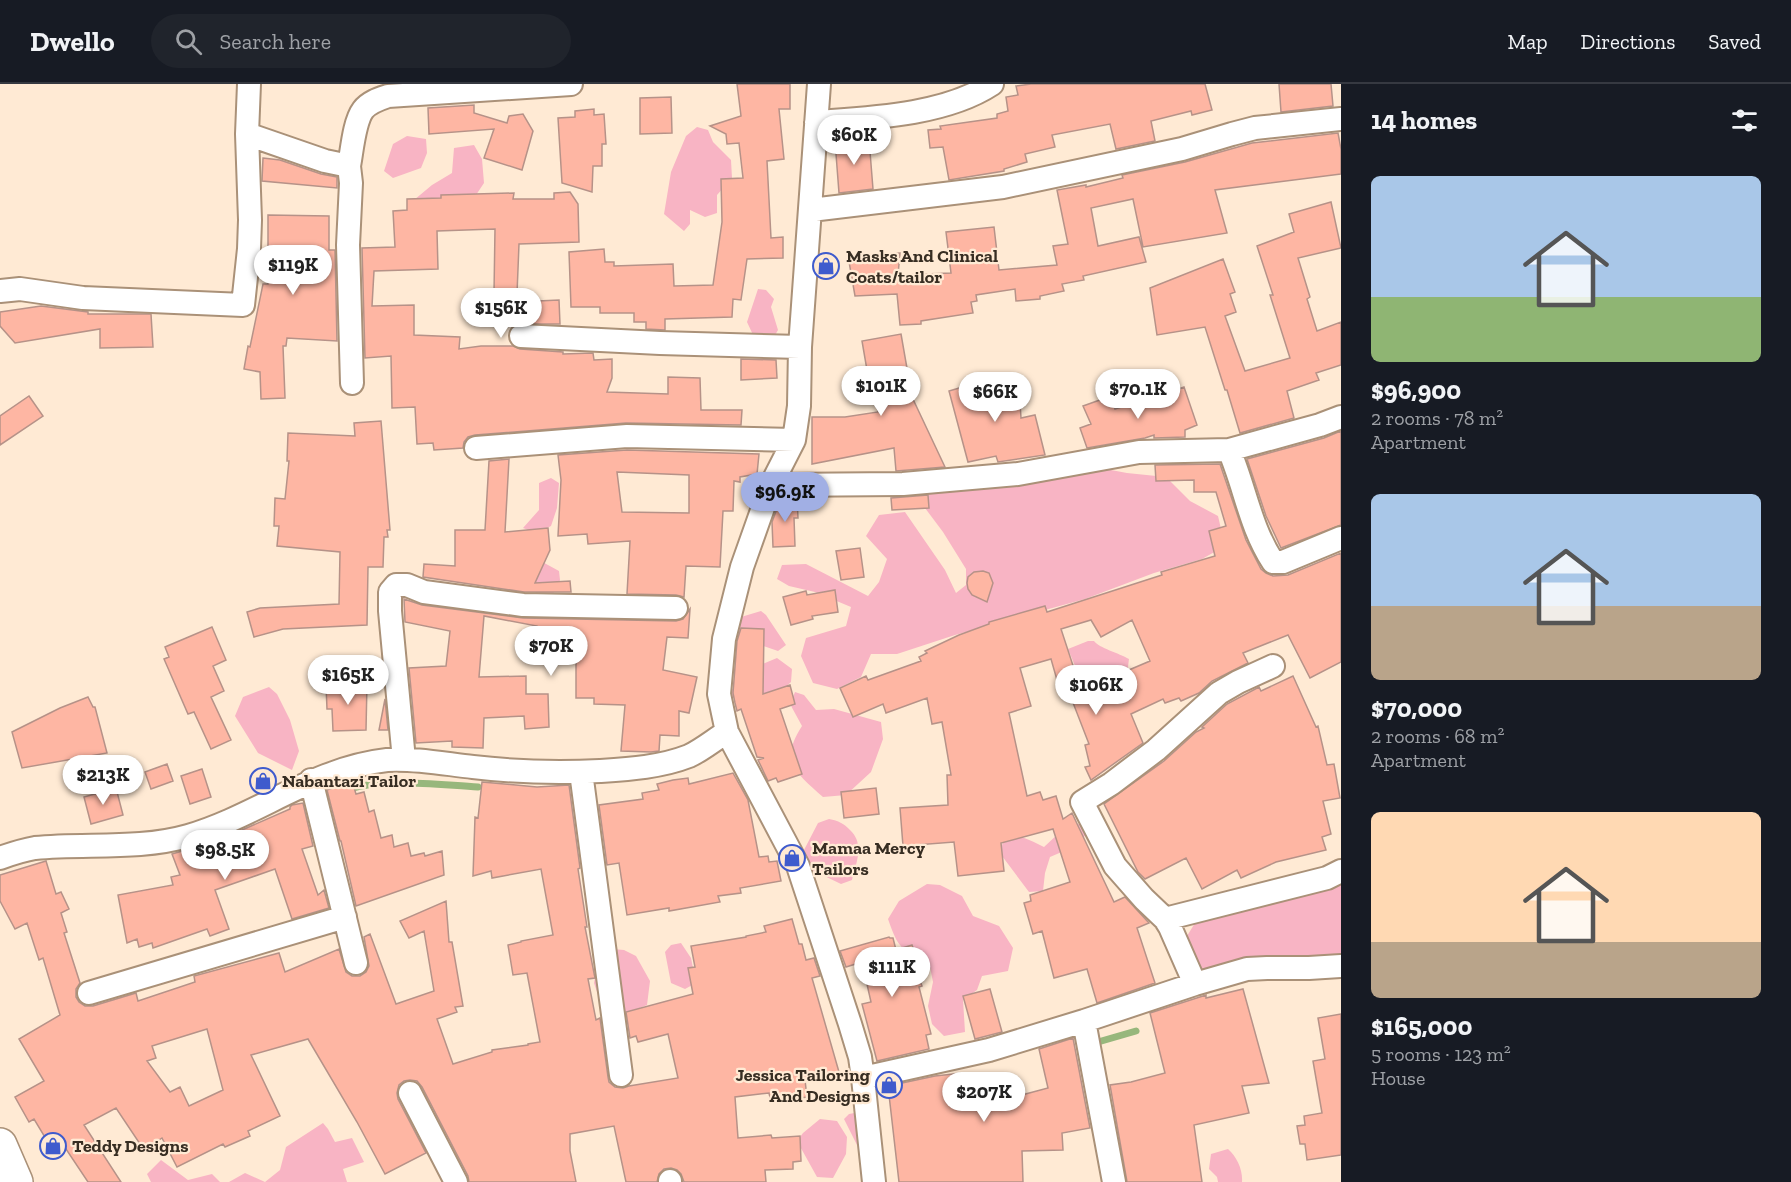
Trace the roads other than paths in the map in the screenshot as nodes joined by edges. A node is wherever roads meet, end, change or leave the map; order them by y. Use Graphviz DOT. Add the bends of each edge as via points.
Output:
graph roads {
  1 [pos="249,84"];
  2 [pos="571,84"];
  3 [pos="819,84"];
  4 [pos="992,84"];
  5 [pos="1341,119"];
  6 [pos="816,122"];
  7 [pos="247,134"];
  8 [pos="349,166"];
  9 [pos="811,210"];
  10 [pos="0,291"];
  11 [pos="521,336"];
  12 [pos="801,346"];
  13 [pos="352,383"];
  14 [pos="1341,417"];
  15 [pos="794,440"];
  16 [pos="476,448"];
  17 [pos="1229,450"];
  18 [pos="771,485"];
  19 [pos="1341,538"];
  20 [pos="675,608"];
  21 [pos="1273,666"];
  22 [pos="727,732"];
  23 [pos="404,760"];
  24 [pos="582,772"];
  25 [pos="311,780"];
  26 [pos="0,858"];
  27 [pos="1341,871"];
  28 [pos="345,917"];
  29 [pos="1165,919"];
  30 [pos="356,963"];
  31 [pos="1341,966"];
  32 [pos="1195,984"];
  33 [pos="89,993"];
  34 [pos="1084,1021"];
  35 [pos="621,1075"];
  36 [pos="863,1078"];
  37 [pos="410,1093"];
  38 [pos="0,1145"];
  39 [pos="16,1182"];
  40 [pos="456,1182"];
  41 [pos="874,1182"];
  42 [pos="1114,1182"];
  1 -- 7 [label="street"];
  2 -- 8 [label="street" via="378,99 359,118"];
  3 -- 6 [label="street"];
  4 -- 6 [label="street" via="964,99 924,109"];
  5 -- 9 [label="street" via="1255,128 1182,149 1003,187"];
  6 -- 9 [label="street"];
  7 -- 8 [label="street"];
  7 -- 10 [label="street" via="249,229 243,305 83,298 20,289"];
  8 -- 13 [label="street"];
  9 -- 12 [label="street"];
  11 -- 12 [label="street" via="660,344"];
  12 -- 15 [label="street"];
  14 -- 17 [label="street"];
  15 -- 16 [label="street" via="627,436"];
  15 -- 18 [label="street"];
  17 -- 18 [label="street" via="1139,452 1018,474 903,484"];
  17 -- 19 [label="street" via="1255,530 1272,562 1283,562"];
  18 -- 22 [label="street" via="742,567 724,639 719,694"];
  20 -- 23 [label="street" via="523,605 396,585 390,592 390,611"];
  21 -- 29 [label="street" via="1219,693 1156,750 1082,802 1115,867"];
  22 -- 24 [label="street" via="690,755 669,762"];
  22 -- 36 [label="street" via="798,866 850,1024"];
  23 -- 24 [label="street" via="503,770"];
  23 -- 25 [label="street" via="352,766"];
  24 -- 35 [label="street"];
  25 -- 26 [label="street" via="188,836 137,844 34,848"];
  25 -- 28 [label="street"];
  27 -- 29 [label="street" via="1327,878"];
  28 -- 30 [label="street"];
  28 -- 33 [label="street"];
  29 -- 32 [label="street"];
  31 -- 32 [label="street" via="1257,968"];
  32 -- 34 [label="street"];
  34 -- 36 [label="street" via="988,1050"];
  34 -- 42 [label="street"];
  36 -- 41 [label="street"];
  37 -- 40 [label="street"];
  38 -- 39 [label="street"];
}
